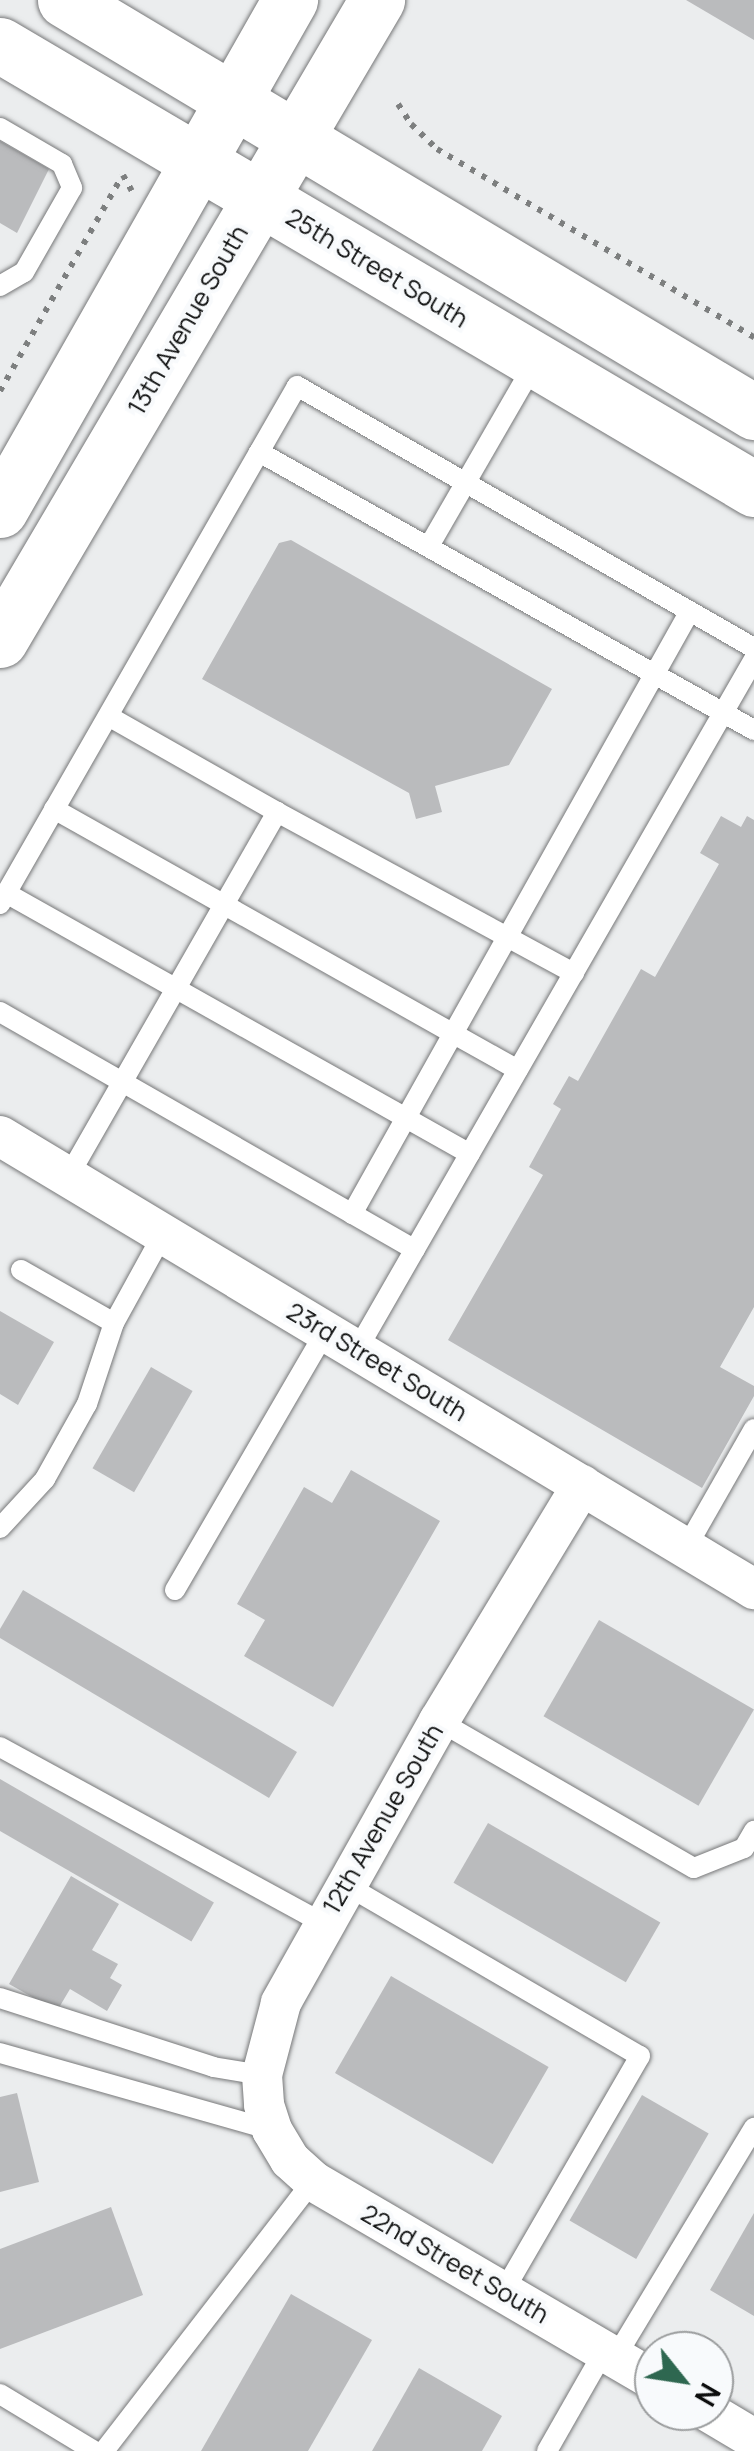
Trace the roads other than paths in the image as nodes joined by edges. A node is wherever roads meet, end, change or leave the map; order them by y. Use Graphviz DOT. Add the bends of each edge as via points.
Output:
graph roads {
  1 [pos="65,0"];
  2 [pos="290,0"];
  3 [pos="377,0"];
  4 [pos="0,45"];
  5 [pos="233,101"];
  6 [pos="0,128"];
  7 [pos="296,138"];
  8 [pos="199,160"];
  9 [pos="260,199"];
  10 [pos="0,286"];
  11 [pos="536,362"];
  12 [pos="754,412"];
  13 [pos="259,452"];
  14 [pos="466,482"];
  15 [pos="754,490"];
  16 [pos="0,510"];
  17 [pos="430,546"];
  18 [pos="690,611"];
  19 [pos="0,640"];
  20 [pos="754,648"];
  21 [pos="754,659"];
  22 [pos="656,671"];
  23 [pos="724,712"];
  24 [pos="108,716"];
  25 [pos="754,730"];
  26 [pos="54,808"];
  27 [pos="276,812"];
  28 [pos="3,899"];
  29 [pos="224,904"];
  30 [pos="507,936"];
  31 [pos="574,973"];
  32 [pos="175,988"];
  33 [pos="0,1012"];
  34 [pos="453,1034"];
  35 [pos="518,1070"];
  36 [pos="122,1082"];
  37 [pos="406,1118"];
  38 [pos="0,1136"];
  39 [pos="470,1154"];
  40 [pos="68,1176"];
  41 [pos="352,1214"];
  42 [pos="163,1234"];
  43 [pos="415,1250"];
  44 [pos="21,1270"];
  45 [pos="114,1323"];
  46 [pos="342,1340"];
  47 [pos="754,1428"];
  48 [pos="582,1485"];
  49 [pos="0,1528"];
  50 [pos="686,1548"];
  51 [pos="754,1589"];
  52 [pos="175,1590"];
  53 [pos="439,1721"];
  54 [pos="0,1748"];
  55 [pos="754,1831"];
  56 [pos="346,1884"];
  57 [pos="324,1924"];
  58 [pos="0,1998"];
  59 [pos="0,2053"];
  60 [pos="262,2075"];
  61 [pos="754,2128"];
  62 [pos="272,2130"];
  63 [pos="313,2181"];
  64 [pos="502,2292"];
  65 [pos="610,2354"];
  66 [pos="634,2368"];
  67 [pos="0,2394"];
  68 [pos="94,2451"];
  69 [pos="104,2451"];
  70 [pos="547,2451"];
  1 -- 5 [label="main road"];
  2 -- 5 [label="main road"];
  3 -- 7 [label="main road, 13th Avenue South"];
  4 -- 8 [label="main road, 25th Street South"];
  5 -- 7 [label="main road"];
  5 -- 8 [label="main road"];
  6 -- 10 [label="lane" via="62,164 72,188 24,272"];
  7 -- 9 [label="main road, 13th Avenue South"];
  7 -- 12 [label="main road"];
  8 -- 9 [label="main road, 25th Street South"];
  8 -- 16 [label="main road"];
  9 -- 11 [label="main road, 25th Street South"];
  9 -- 19 [label="main road, 13th Avenue South"];
  11 -- 14 [label="lane"];
  11 -- 15 [label="main road, 25th Street South"];
  13 -- 14 [label="lane" via="297,386"];
  13 -- 17 [label="lane"];
  13 -- 24 [label="lane"];
  14 -- 17 [label="lane"];
  14 -- 18 [label="lane"];
  17 -- 22 [label="lane"];
  18 -- 20 [label="lane"];
  18 -- 22 [label="lane"];
  21 -- 23 [label="lane"];
  22 -- 23 [label="lane"];
  22 -- 30 [label="lane"];
  23 -- 25 [label="lane"];
  23 -- 31 [label="lane"];
  24 -- 26 [label="lane"];
  24 -- 27 [label="lane"];
  26 -- 28 [label="lane"];
  26 -- 29 [label="lane"];
  27 -- 29 [label="lane"];
  27 -- 30 [label="lane"];
  28 -- 32 [label="lane"];
  29 -- 32 [label="lane"];
  29 -- 34 [label="lane"];
  30 -- 31 [label="lane"];
  30 -- 34 [label="lane"];
  31 -- 35 [label="lane"];
  32 -- 36 [label="lane"];
  32 -- 37 [label="lane"];
  33 -- 36 [label="lane"];
  34 -- 35 [label="lane"];
  34 -- 37 [label="lane"];
  35 -- 39 [label="lane"];
  36 -- 40 [label="lane"];
  36 -- 41 [label="lane"];
  37 -- 39 [label="lane"];
  37 -- 41 [label="lane"];
  38 -- 40 [label="street, 23rd Street South"];
  39 -- 43 [label="lane"];
  40 -- 42 [label="street, 23rd Street South"];
  41 -- 43 [label="lane"];
  42 -- 45 [label="lane"];
  42 -- 46 [label="street, 23rd Street South"];
  43 -- 46 [label="lane"];
  44 -- 45 [label="lane"];
  45 -- 49 [label="lane" via="87,1404 44,1479"];
  46 -- 48 [label="street, 23rd Street South"];
  46 -- 52 [label="lane"];
  47 -- 50 [label="lane"];
  48 -- 50 [label="street, 23rd Street South"];
  48 -- 53 [label="street, 12th Avenue South"];
  50 -- 51 [label="street, 23rd Street South"];
  53 -- 55 [label="lane" via="694,1868 744,1848"];
  53 -- 56 [label="street, 12th Avenue South"];
  54 -- 57 [label="lane"];
  56 -- 57 [label="street, 12th Avenue South"];
  56 -- 64 [label="lane" via="640,2056"];
  57 -- 60 [label="street, 12th Avenue South" via="281,2002"];
  58 -- 60 [label="lane" via="196,2062"];
  59 -- 62 [label="lane"];
  60 -- 62 [label="street, 12th Avenue South"];
  61 -- 65 [label="lane"];
  62 -- 63 [label="street, 22nd Street South"];
  63 -- 64 [label="street, 22nd Street South"];
  63 -- 69 [label="lane"];
  64 -- 65 [label="street, 22nd Street South"];
  65 -- 66 [label="street, 22nd Street South"];
  65 -- 70 [label="lane"];
  67 -- 68 [label="lane"];
}
